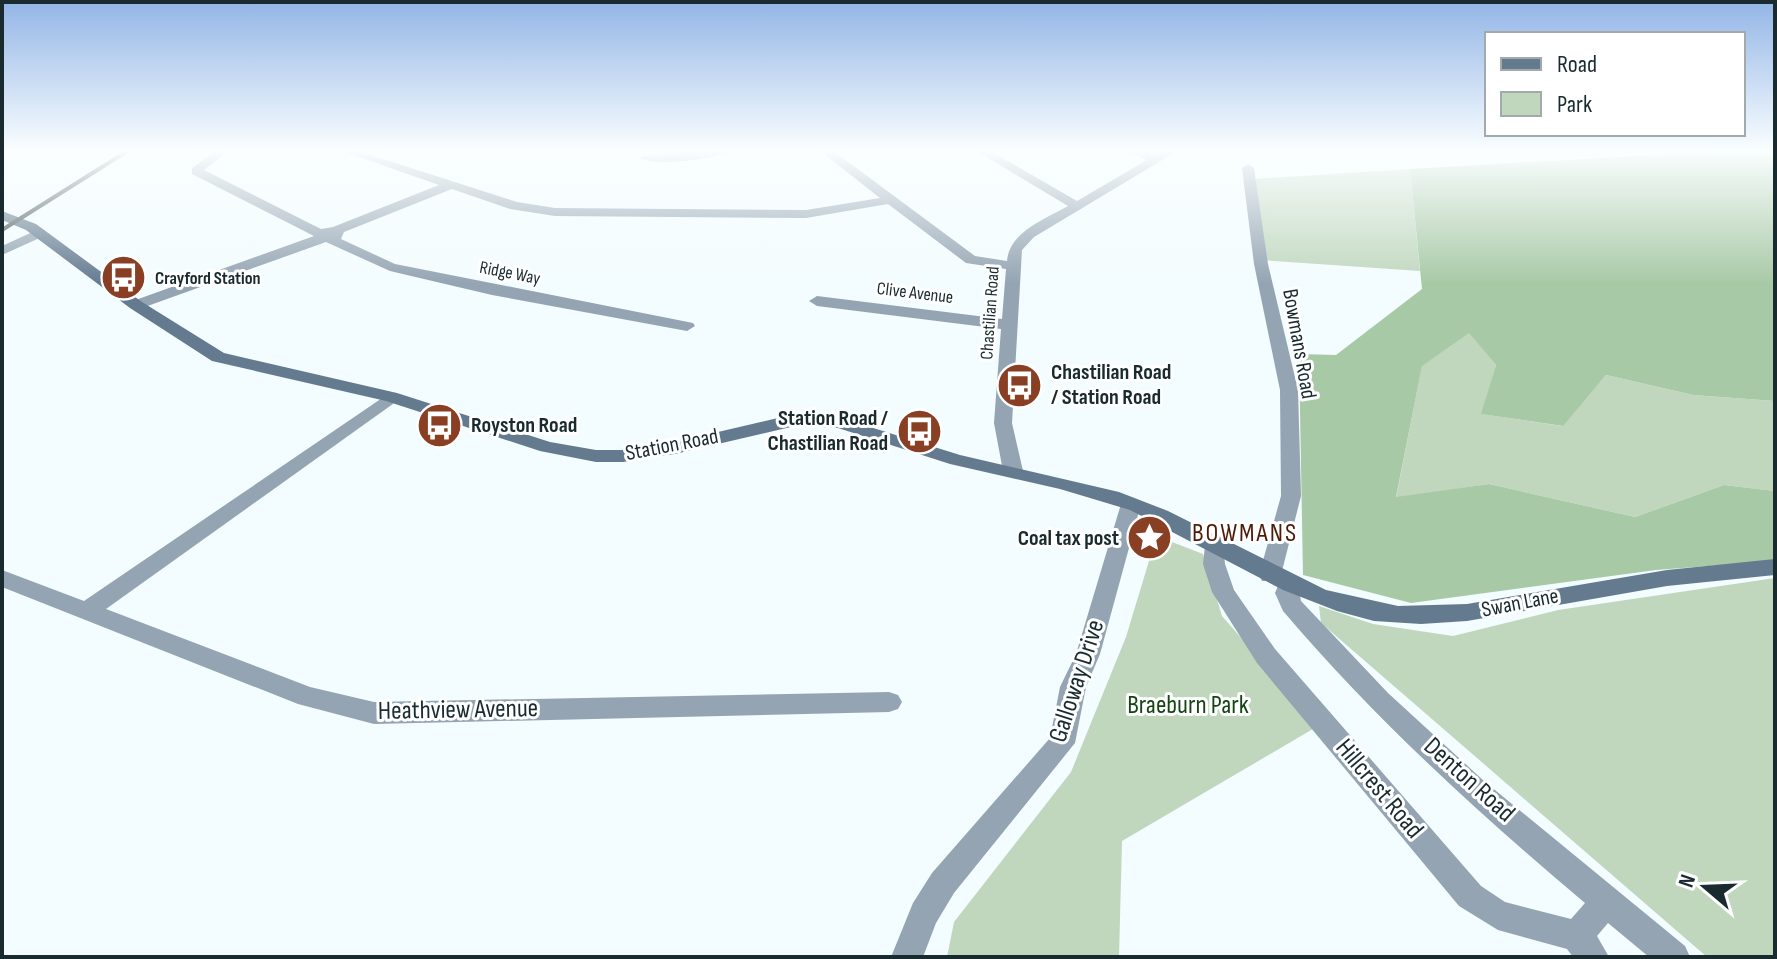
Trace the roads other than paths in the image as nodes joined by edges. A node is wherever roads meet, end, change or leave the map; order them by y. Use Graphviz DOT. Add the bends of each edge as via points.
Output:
graph roads {
  1 [pos="243,195"];
  2 [pos="427,195"];
  3 [pos="481,195"];
  4 [pos="888,195"];
  5 [pos="1058,195"];
  6 [pos="1096,195"];
  7 [pos="1252,195"];
  8 [pos="894,199"];
  9 [pos="1077,206"];
  10 [pos="2,215"];
  11 [pos="35,230"];
  12 [pos="325,236"];
  13 [pos="2,251"];
  14 [pos="1014,266"];
  15 [pos="817,301"];
  16 [pos="136,305"];
  17 [pos="1008,325"];
  18 [pos="687,326"];
  19 [pos="391,397"];
  20 [pos="1013,471"];
  21 [pos="1131,504"];
  22 [pos="1214,542"];
  23 [pos="1775,567"];
  24 [pos="2,578"];
  25 [pos="1280,580"];
  26 [pos="85,612"];
  27 [pos="889,702"];
  28 [pos="1607,901"];
  29 [pos="1585,947"];
  30 [pos="907,957"];
  31 [pos="1674,957"];
  1 -- 12 [label="street, Ridge Way"];
  2 -- 12 [label="street"];
  3 -- 8 [label="street" via="555,212 806,214"];
  4 -- 8 [label="street"];
  5 -- 9 [label="street"];
  6 -- 9 [label="street, Chastilian Road"];
  7 -- 25 [label="street, Bowmans Road" via="1289,390 1291,496"];
  8 -- 14 [label="street" via="971,260"];
  9 -- 14 [label="street, Chastilian Road" via="1029,234 1015,249"];
  10 -- 11 [label="street, Station Road"];
  11 -- 13 [label="street"];
  11 -- 16 [label="street, Station Road"];
  12 -- 16 [label="street"];
  12 -- 18 [label="street, Ridge Way" via="390,267"];
  14 -- 17 [label="street, Chastilian Road"];
  15 -- 17 [label="street, Clive Avenue"];
  16 -- 19 [label="street, Station Road" via="218,357"];
  17 -- 20 [label="street, Chastilian Road" via="1003,423"];
  19 -- 20 [label="street, Station Road" via="547,447 596,456 650,453 817,418 855,424 956,459"];
  19 -- 26 [label="street"];
  20 -- 21 [label="street, Station Road"];
  21 -- 22 [label="street, Station Road"];
  21 -- 30 [label="street, Galloway Drive" via="1088,654 1073,687 1065,738 943,883"];
  22 -- 25 [label="street, Station Road"];
  22 -- 29 [label="street, Hillcrest Road" via="1223,592 1266,656 1470,896 1498,915"];
  23 -- 25 [label="street, Swan Lane" via="1609,587 1439,616 1374,612"];
  24 -- 26 [label="street, Heathview Avenue"];
  25 -- 28 [label="street, Denton Road" via="1291,605 1376,694 1447,763"];
  26 -- 27 [label="street, Heathview Avenue" via="307,697 374,713"];
  28 -- 29 [label="street, Hillcrest Road"];
  28 -- 31 [label="street, Denton Road"];
}
